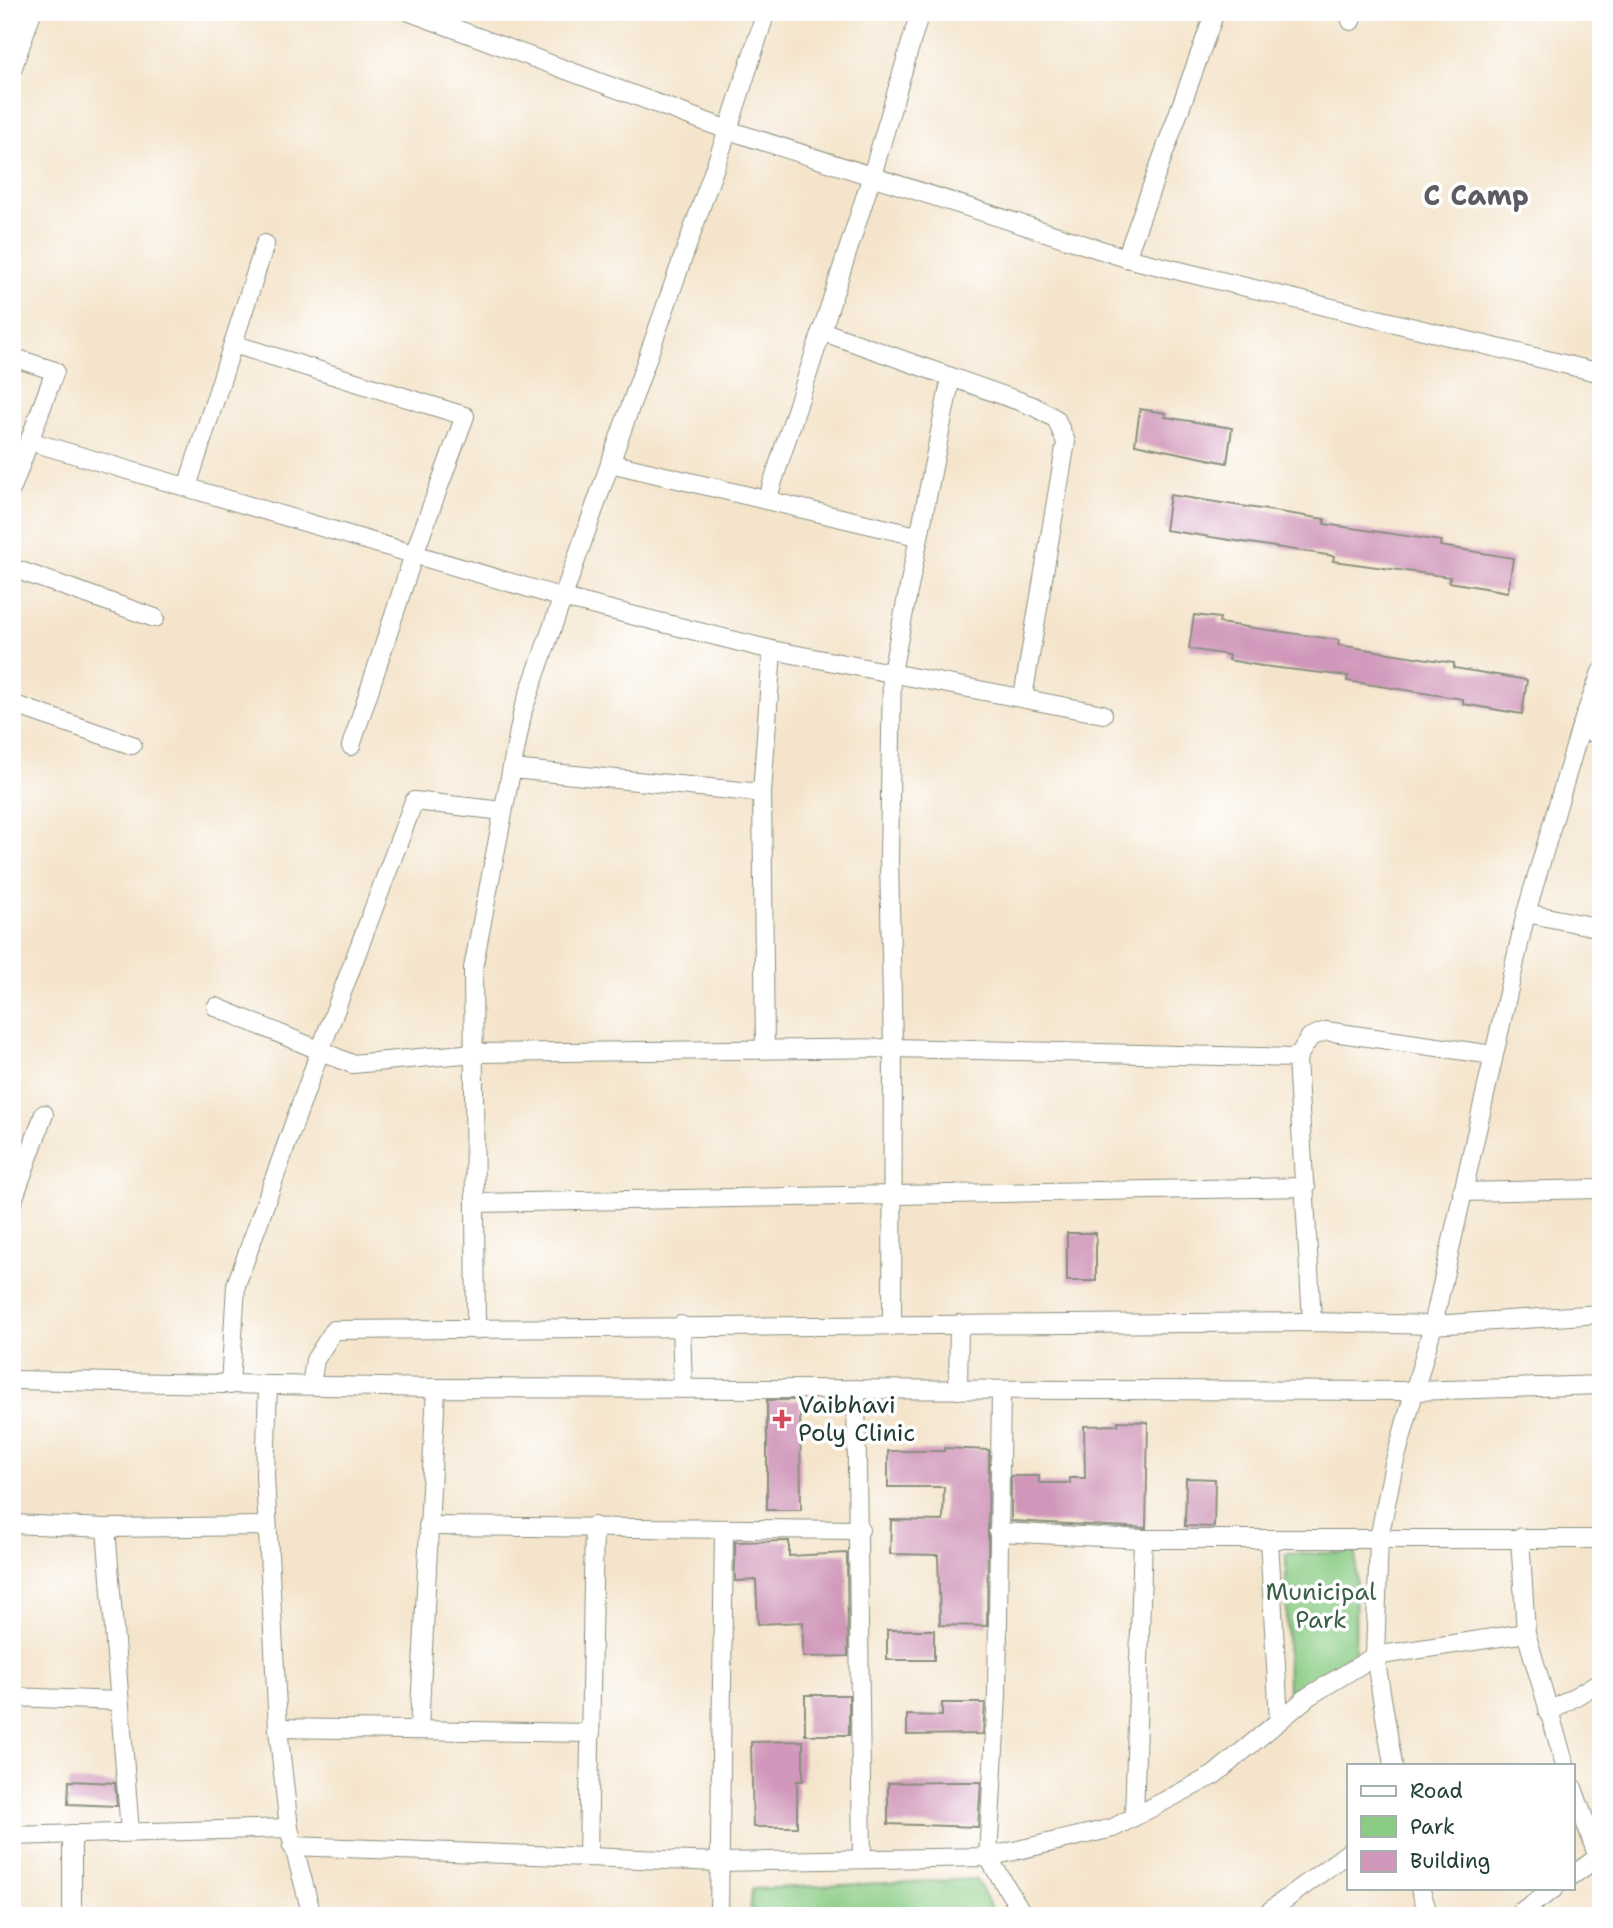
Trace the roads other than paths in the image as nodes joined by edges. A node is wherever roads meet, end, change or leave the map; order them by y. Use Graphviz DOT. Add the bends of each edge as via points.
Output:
graph roads {
  1 [pos="32,12"];
  2 [pos="410,12"];
  3 [pos="766,12"];
  4 [pos="920,12"];
  5 [pos="1215,12"];
  6 [pos="14,60"];
  7 [pos="728,130"];
  8 [pos="871,178"];
  9 [pos="265,244"];
  10 [pos="1126,258"];
  11 [pos="821,331"];
  12 [pos="233,344"];
  13 [pos="12,358"];
  14 [pos="1601,373"];
  15 [pos="951,377"];
  16 [pos="29,441"];
  17 [pos="610,463"];
  18 [pos="187,487"];
  19 [pos="12,488"];
  20 [pos="767,500"];
  21 [pos="917,536"];
  22 [pos="414,554"];
  23 [pos="12,568"];
  24 [pos="563,598"];
  25 [pos="155,618"];
  26 [pos="772,650"];
  27 [pos="892,671"];
  28 [pos="1601,672"];
  29 [pos="1023,697"];
  30 [pos="12,704"];
  31 [pos="1103,713"];
  32 [pos="1580,730"];
  33 [pos="1601,734"];
  34 [pos="132,745"];
  35 [pos="351,746"];
  36 [pos="512,769"];
  37 [pos="762,793"];
  38 [pos="503,811"];
  39 [pos="1526,913"];
  40 [pos="1601,929"];
  41 [pos="216,1007"];
  42 [pos="893,1048"];
  43 [pos="765,1049"];
  44 [pos="320,1051"];
  45 [pos="475,1053"];
  46 [pos="1493,1055"];
  47 [pos="1297,1058"];
  48 [pos="44,1114"];
  49 [pos="1306,1186"];
  50 [pos="1601,1189"];
  51 [pos="1462,1192"];
  52 [pos="894,1193"];
  53 [pos="12,1203"];
  54 [pos="475,1203"];
  55 [pos="1601,1314"];
  56 [pos="1312,1322"];
  57 [pos="959,1324"];
  58 [pos="681,1325"];
  59 [pos="1433,1325"];
  60 [pos="891,1326"];
  61 [pos="476,1330"];
  62 [pos="12,1380"];
  63 [pos="230,1385"];
  64 [pos="311,1385"];
  65 [pos="1601,1385"];
  66 [pos="268,1386"];
  67 [pos="436,1388"];
  68 [pos="683,1389"];
  69 [pos="856,1390"];
  70 [pos="958,1390"];
  71 [pos="1001,1390"];
  72 [pos="1413,1391"];
  73 [pos="12,1524"];
  74 [pos="267,1526"];
  75 [pos="428,1526"];
  76 [pos="594,1526"];
  77 [pos="106,1528"];
  78 [pos="724,1528"];
  79 [pos="860,1530"];
  80 [pos="998,1532"];
  81 [pos="1520,1537"];
  82 [pos="1379,1538"];
  83 [pos="1143,1539"];
  84 [pos="1269,1539"];
  85 [pos="1601,1539"];
  86 [pos="1526,1633"];
  87 [pos="1375,1656"];
  88 [pos="1601,1681"];
  89 [pos="12,1698"];
  90 [pos="119,1701"];
  91 [pos="1548,1713"];
  92 [pos="1279,1721"];
  93 [pos="278,1728"];
  94 [pos="419,1730"];
  95 [pos="591,1733"];
  96 [pos="1393,1764"];
  97 [pos="1565,1764"];
  98 [pos="1574,1791"];
  99 [pos="1134,1817"];
  100 [pos="130,1832"];
  101 [pos="72,1834"];
  102 [pos="12,1836"];
  103 [pos="290,1837"];
  104 [pos="1347,1854"];
  105 [pos="588,1857"];
  106 [pos="988,1857"];
  107 [pos="862,1859"];
  108 [pos="1599,1860"];
  109 [pos="719,1861"];
  110 [pos="1574,1874"];
  111 [pos="1421,1890"];
  112 [pos="1552,1890"];
  113 [pos="72,1916"];
  114 [pos="312,1916"];
  115 [pos="719,1916"];
  116 [pos="1024,1916"];
  117 [pos="1264,1916"];
  118 [pos="1429,1916"];
  119 [pos="1515,1916"];
  1 -- 6 [label="street"];
  2 -- 7 [label="street"];
  3 -- 7 [label="street"];
  4 -- 8 [label="street"];
  5 -- 10 [label="street"];
  7 -- 8 [label="street"];
  7 -- 17 [label="street"];
  8 -- 10 [label="street"];
  8 -- 11 [label="street"];
  9 -- 12 [label="street"];
  10 -- 14 [label="street"];
  11 -- 15 [label="street"];
  11 -- 20 [label="street"];
  12 -- 18 [label="street"];
  12 -- 22 [label="street" via="465,416"];
  13 -- 16 [label="street" via="55,370"];
  15 -- 21 [label="street"];
  15 -- 29 [label="street" via="1033,406 1056,419 1066,442"];
  16 -- 18 [label="street"];
  16 -- 19 [label="street"];
  17 -- 20 [label="street"];
  17 -- 24 [label="street"];
  18 -- 22 [label="street"];
  20 -- 21 [label="street"];
  21 -- 27 [label="street"];
  22 -- 24 [label="street"];
  22 -- 35 [label="street"];
  23 -- 25 [label="street"];
  24 -- 26 [label="street"];
  24 -- 36 [label="street" via="523,710"];
  26 -- 27 [label="street"];
  26 -- 37 [label="street"];
  27 -- 29 [label="street"];
  27 -- 42 [label="street"];
  28 -- 32 [label="street"];
  29 -- 31 [label="street"];
  30 -- 34 [label="street"];
  32 -- 33 [label="street"];
  32 -- 39 [label="street"];
  36 -- 37 [label="street"];
  36 -- 38 [label="street"];
  37 -- 43 [label="street"];
  38 -- 44 [label="street" via="414,800"];
  38 -- 45 [label="street" via="473,968"];
  39 -- 40 [label="street"];
  39 -- 46 [label="street"];
  41 -- 44 [label="street"];
  42 -- 43 [label="street"];
  42 -- 47 [label="street"];
  42 -- 52 [label="street"];
  43 -- 45 [label="street"];
  44 -- 45 [label="street" via="352,1064"];
  44 -- 63 [label="street" via="236,1285"];
  45 -- 54 [label="street"];
  46 -- 47 [label="street" via="1326,1031 1310,1037"];
  46 -- 51 [label="street"];
  47 -- 49 [label="street"];
  48 -- 53 [label="street"];
  49 -- 52 [label="street"];
  49 -- 56 [label="street"];
  50 -- 51 [label="street"];
  51 -- 59 [label="street"];
  52 -- 54 [label="street"];
  52 -- 60 [label="street"];
  54 -- 61 [label="street"];
  55 -- 59 [label="street"];
  56 -- 57 [label="street"];
  56 -- 59 [label="street"];
  57 -- 60 [label="street"];
  57 -- 70 [label="street"];
  58 -- 60 [label="street"];
  58 -- 61 [label="street"];
  58 -- 68 [label="street"];
  59 -- 72 [label="street"];
  61 -- 64 [label="street" via="334,1330 315,1360"];
  62 -- 63 [label="street"];
  63 -- 66 [label="street"];
  64 -- 66 [label="street"];
  64 -- 67 [label="street"];
  65 -- 72 [label="street"];
  66 -- 74 [label="street"];
  67 -- 68 [label="street"];
  67 -- 75 [label="street"];
  68 -- 69 [label="street"];
  69 -- 70 [label="street"];
  69 -- 79 [label="street"];
  70 -- 71 [label="street"];
  71 -- 72 [label="street"];
  71 -- 80 [label="street"];
  72 -- 82 [label="street"];
  73 -- 77 [label="street"];
  74 -- 77 [label="street"];
  74 -- 93 [label="street"];
  75 -- 76 [label="street"];
  75 -- 94 [label="street"];
  76 -- 78 [label="street"];
  76 -- 95 [label="street"];
  77 -- 90 [label="street"];
  78 -- 79 [label="street"];
  78 -- 109 [label="street"];
  79 -- 107 [label="street"];
  80 -- 83 [label="street"];
  80 -- 106 [label="street" via="997,1695"];
  81 -- 82 [label="street"];
  81 -- 85 [label="street"];
  81 -- 86 [label="street"];
  82 -- 84 [label="street"];
  82 -- 87 [label="street"];
  83 -- 84 [label="street"];
  83 -- 99 [label="street"];
  84 -- 92 [label="street"];
  86 -- 87 [label="street"];
  86 -- 91 [label="street"];
  87 -- 92 [label="street" via="1309,1696"];
  87 -- 96 [label="street"];
  88 -- 91 [label="street"];
  89 -- 90 [label="street"];
  90 -- 100 [label="street"];
  91 -- 97 [label="street"];
  92 -- 99 [label="street" via="1214,1775"];
  93 -- 94 [label="street"];
  93 -- 103 [label="street"];
  94 -- 95 [label="street"];
  95 -- 105 [label="street"];
  98 -- 108 [label="street"];
  99 -- 106 [label="street" via="1113,1829"];
  100 -- 101 [label="street"];
  100 -- 103 [label="street"];
  101 -- 102 [label="street"];
  101 -- 113 [label="street"];
  103 -- 105 [label="street"];
  103 -- 114 [label="street"];
  104 -- 117 [label="street"];
  105 -- 109 [label="street"];
  106 -- 107 [label="street"];
  106 -- 116 [label="street"];
  107 -- 109 [label="street"];
  108 -- 110 [label="street"];
  109 -- 115 [label="street"];
  111 -- 118 [label="street"];
  112 -- 119 [label="street"];
}
